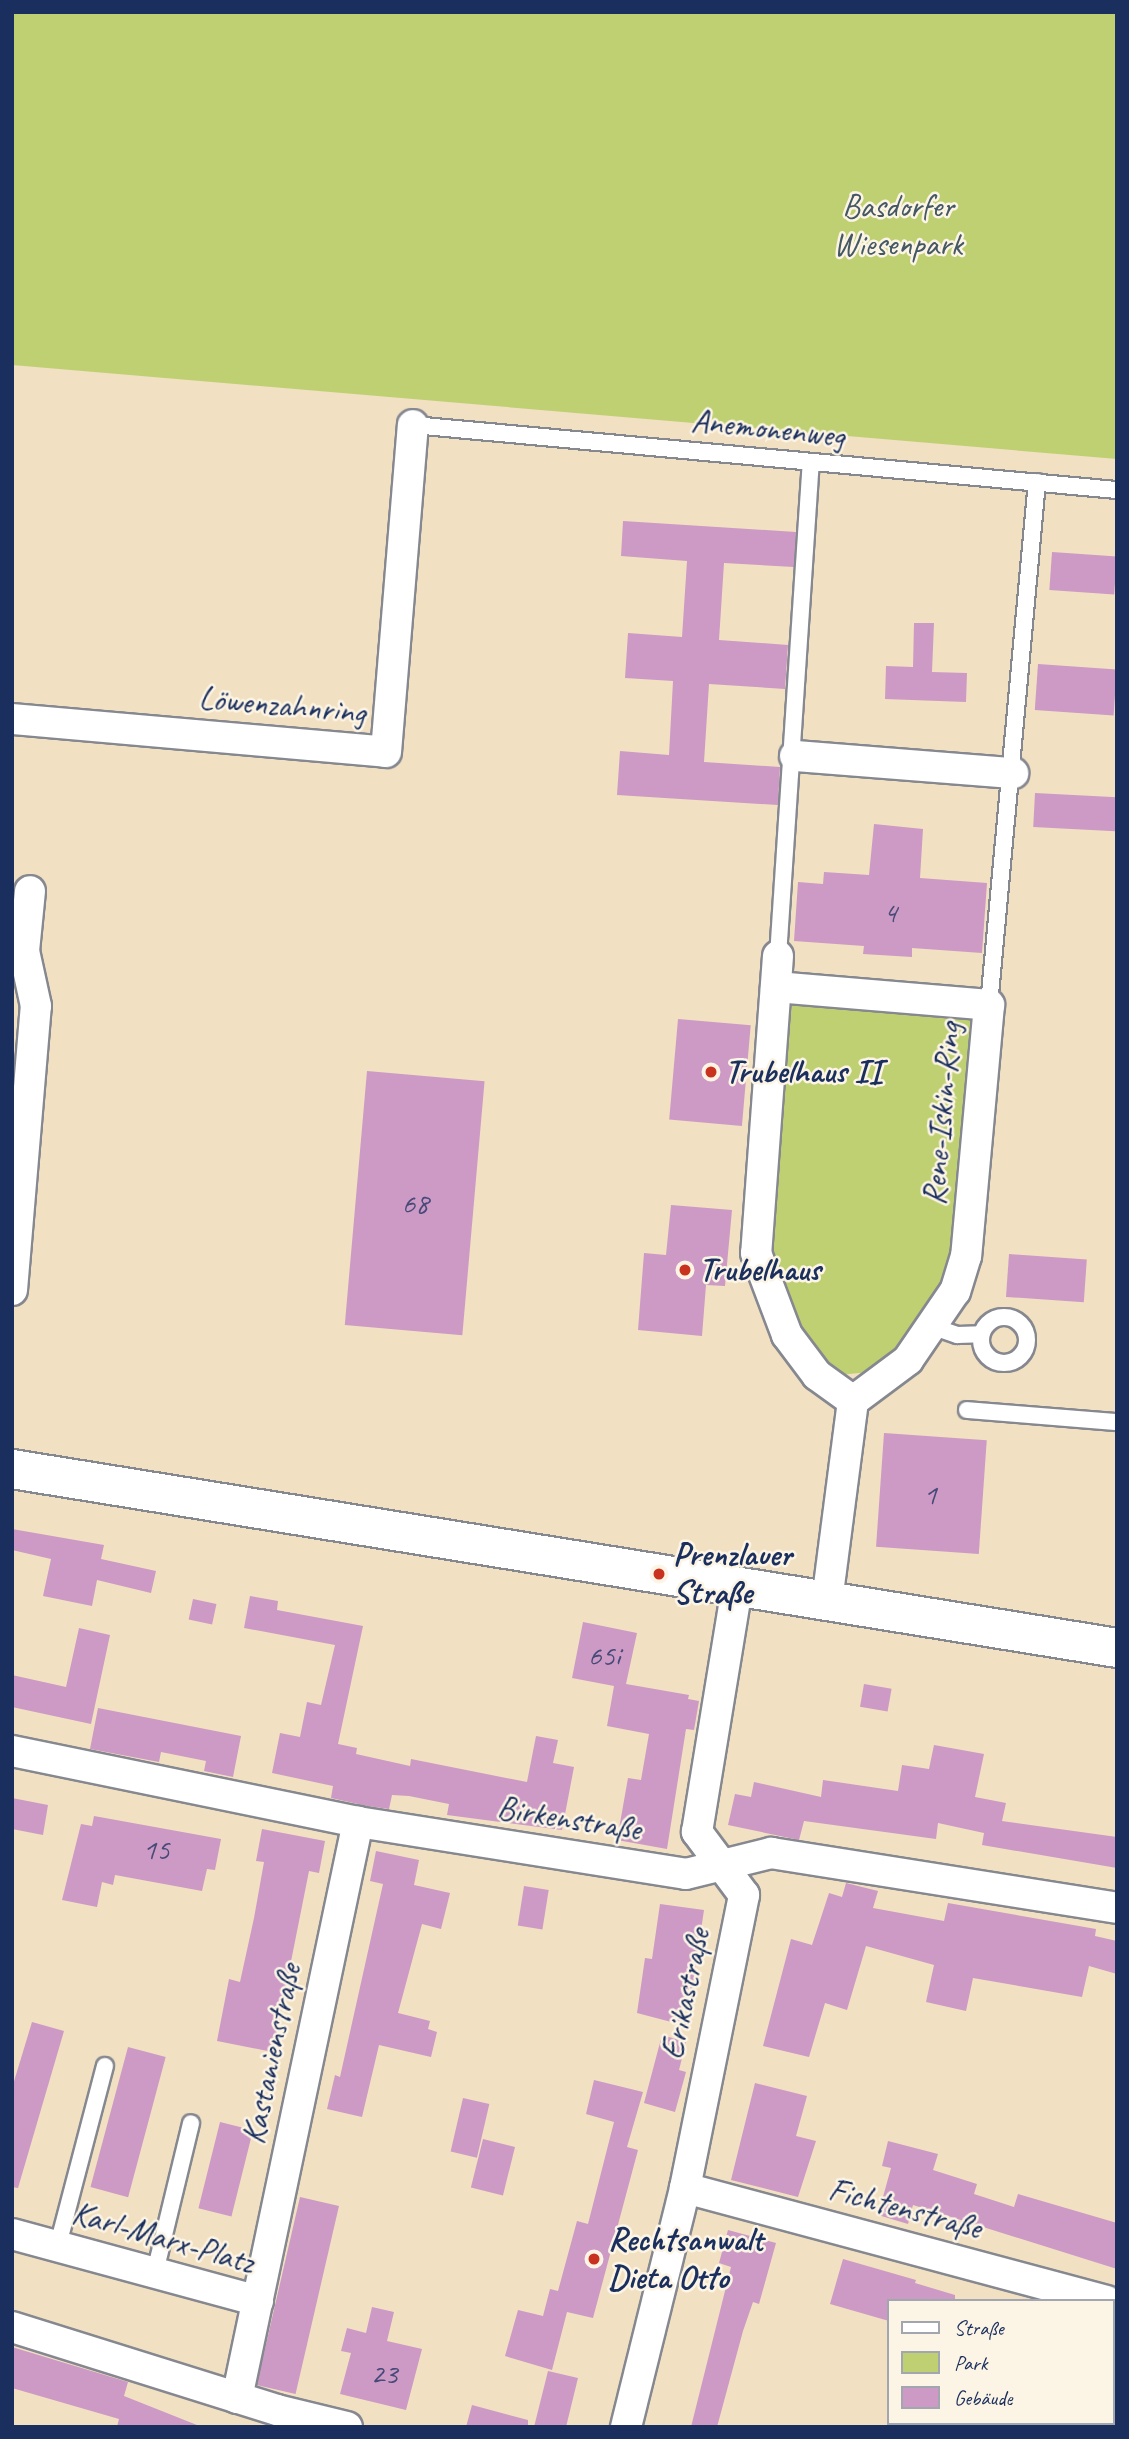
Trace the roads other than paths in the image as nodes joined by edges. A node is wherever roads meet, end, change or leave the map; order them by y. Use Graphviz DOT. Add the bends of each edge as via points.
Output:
graph roads {
  1 [pos="413,425"];
  2 [pos="811,464"];
  3 [pos="1037,482"];
  4 [pos="1117,490"];
  5 [pos="12,719"];
  6 [pos="795,756"];
  7 [pos="1013,773"];
  8 [pos="30,891"];
  9 [pos="778,956"];
  10 [pos="776,987"];
  11 [pos="989,1005"];
  12 [pos="12,1290"];
  13 [pos="931,1326"];
  14 [pos="981,1334"];
  15 [pos="853,1401"];
  16 [pos="967,1410"];
  17 [pos="1117,1422"];
  18 [pos="12,1469"];
  19 [pos="737,1587"];
  20 [pos="827,1600"];
  21 [pos="1117,1648"];
  22 [pos="12,1751"];
  23 [pos="358,1822"];
  24 [pos="721,1866"];
  25 [pos="1117,1908"];
  26 [pos="105,2066"];
  27 [pos="191,2123"];
  28 [pos="685,2189"];
  29 [pos="12,2234"];
  30 [pos="58,2245"];
  31 [pos="155,2272"];
  32 [pos="1098,2299"];
  33 [pos="258,2301"];
  34 [pos="12,2328"];
  35 [pos="237,2398"];
  36 [pos="347,2427"];
  37 [pos="626,2427"];
  1 -- 2 [label="lane, Anemonenweg"];
  1 -- 5 [label="street, Löwenzahnring" via="386,752"];
  2 -- 3 [label="lane, Anemonenweg"];
  2 -- 6 [label="lane"];
  3 -- 4 [label="lane, Anemonenweg"];
  3 -- 7 [label="lane"];
  6 -- 7 [label="street"];
  6 -- 9 [label="lane"];
  7 -- 11 [label="lane"];
  8 -- 12 [label="street" via="24,951 36,1006"];
  9 -- 10 [label="street"];
  10 -- 11 [label="street, Rene-Iskin-Ring"];
  10 -- 15 [label="street" via="756,1253 787,1335 817,1375"];
  11 -- 13 [label="street, Rene-Iskin-Ring" via="966,1256 955,1291"];
  13 -- 14 [label="lane" via="957,1335"];
  13 -- 15 [label="street, Rene-Iskin-Ring" via="908,1360"];
  15 -- 20 [label="street"];
  16 -- 17 [label="lane"];
  18 -- 19 [label="main road"];
  19 -- 20 [label="main road"];
  19 -- 24 [label="street, Erikastraße" via="698,1832"];
  20 -- 21 [label="main road"];
  22 -- 23 [label="street, Birkenstraße"];
  23 -- 24 [label="street, Birkenstraße" via="686,1874"];
  23 -- 33 [label="street, Kastanienstraße"];
  24 -- 25 [label="street, Birkenstraße" via="771,1853"];
  24 -- 28 [label="street, Erikastraße" via="744,1895"];
  26 -- 30 [label="lane"];
  27 -- 31 [label="lane"];
  28 -- 32 [label="street, Fichtenstraße"];
  28 -- 37 [label="street, Erikastraße"];
  29 -- 30 [label="street, Karl-Marx-Platz"];
  30 -- 31 [label="street, Karl-Marx-Platz"];
  31 -- 33 [label="street, Karl-Marx-Platz"];
  33 -- 35 [label="street, Karl-Marx-Platz"];
  34 -- 35 [label="street"];
  35 -- 36 [label="street"];
}
